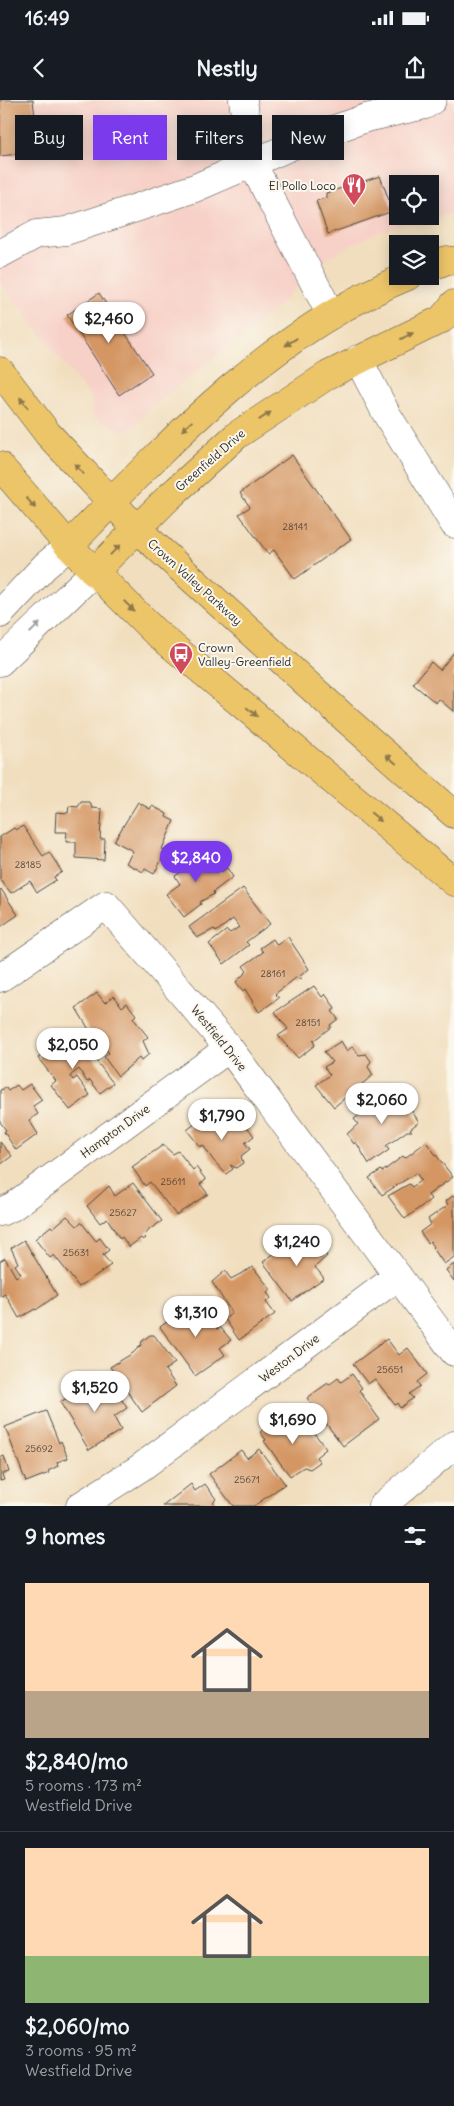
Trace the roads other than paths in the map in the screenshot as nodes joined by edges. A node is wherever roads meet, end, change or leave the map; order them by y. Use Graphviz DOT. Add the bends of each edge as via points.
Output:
graph roads {
  1 [pos="243,100"];
  2 [pos="432,100"];
  3 [pos="252,163"];
  4 [pos="66,231"];
  5 [pos="0,254"];
  6 [pos="454,261"];
  7 [pos="439,263"];
  8 [pos="0,273"];
  9 [pos="390,285"];
  10 [pos="454,304"];
  11 [pos="332,315"];
  12 [pos="358,359"];
  13 [pos="0,371"];
  14 [pos="0,466"];
  15 [pos="110,502"];
  16 [pos="454,524"];
  17 [pos="136,528"];
  18 [pos="68,546"];
  19 [pos="94,572"];
  20 [pos="0,614"];
  21 [pos="0,662"];
  22 [pos="454,814"];
  23 [pos="454,882"];
  24 [pos="0,978"];
  25 [pos="229,1048"];
  26 [pos="0,1212"];
  27 [pos="398,1276"];
  28 [pos="454,1352"];
  29 [pos="454,1445"];
  30 [pos="80,1506"];
  31 [pos="382,1506"];
  1 -- 3 [label="street"];
  2 -- 3 [label="street" via="424,105 366,118"];
  3 -- 4 [label="street" via="195,188"];
  3 -- 11 [label="street"];
  4 -- 5 [label="street" via="37,234"];
  4 -- 8 [label="street" via="46,249"];
  6 -- 7 [label="main road"];
  9 -- 11 [label="main road"];
  12 -- 10 [label="main road, Greenfield Drive, one-way" via="442,319"];
  11 -- 15 [label="main road, one-way" via="260,362 223,393"];
  12 -- 16 [label="street" via="386,413"];
  17 -- 12 [label="main road, Greenfield Drive, one-way" via="237,435"];
  15 -- 13 [label="main road, Crown Valley Parkway, one-way" via="48,434"];
  14 -- 18 [label="main road, one-way"];
  15 -- 17 [label="main road, Crown Valley Parkway"];
  15 -- 18 [label="main road"];
  19 -- 17 [label="main road, Greenfield Drive, one-way"];
  22 -- 17 [label="main road, Crown Valley Parkway, one-way"];
  18 -- 19 [label="main road"];
  18 -- 20 [label="street"];
  21 -- 19 [label="street, Greenfield Drive, one-way"];
  19 -- 23 [label="main road, one-way" via="153,630"];
  24 -- 25 [label="street, Westfield Drive" via="106,905"];
  25 -- 26 [label="street, Hampton Drive" via="12,1207"];
  25 -- 27 [label="street, Westfield Drive"];
  27 -- 28 [label="street, Westfield Drive"];
  27 -- 30 [label="street, Weston Drive" via="140,1468"];
  29 -- 31 [label="street"];
}
